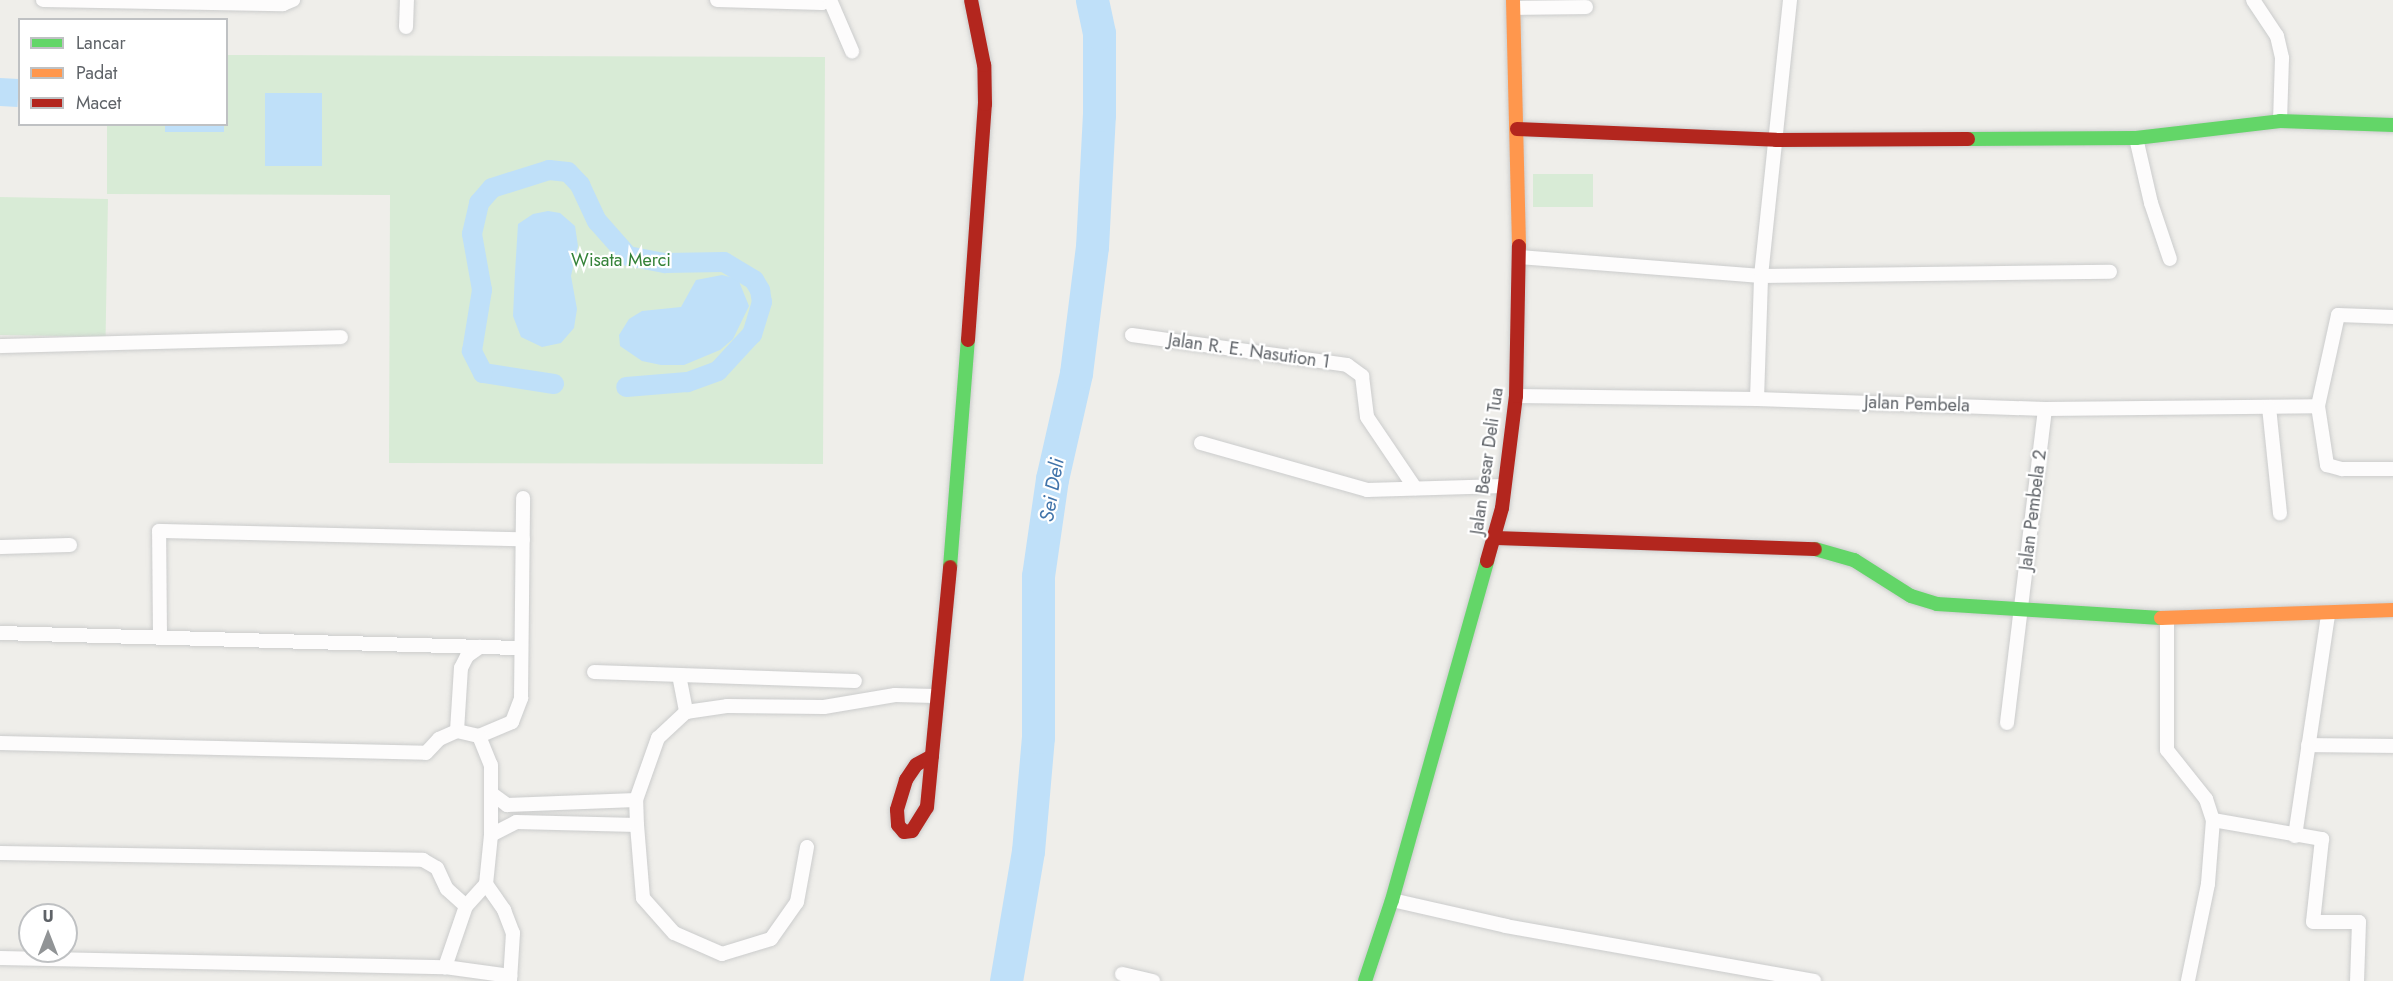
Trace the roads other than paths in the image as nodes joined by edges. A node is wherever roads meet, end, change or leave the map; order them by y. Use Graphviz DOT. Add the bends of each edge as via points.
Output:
graph roads {
  1 [pos="43,0"];
  2 [pos="293,0"];
  3 [pos="407,0"];
  4 [pos="717,0"];
  5 [pos="829,0"];
  6 [pos="971,0"];
  7 [pos="1790,0"];
  8 [pos="2253,0"];
  9 [pos="1514,4"];
  10 [pos="1586,7"];
  11 [pos="406,27"];
  12 [pos="852,51"];
  13 [pos="2280,121"];
  14 [pos="2393,124"];
  15 [pos="1517,129"];
  16 [pos="2136,138"];
  17 [pos="1776,140"];
  18 [pos="1519,256"];
  19 [pos="2170,259"];
  20 [pos="2110,272"];
  21 [pos="1761,276"];
  22 [pos="2393,317"];
  23 [pos="1132,335"];
  24 [pos="341,337"];
  25 [pos="0,346"];
  26 [pos="1515,396"];
  27 [pos="1757,399"];
  28 [pos="2318,406"];
  29 [pos="2269,407"];
  30 [pos="2045,409"];
  31 [pos="1202,443"];
  32 [pos="2393,469"];
  33 [pos="1503,486"];
  34 [pos="1414,488"];
  35 [pos="524,498"];
  36 [pos="2280,513"];
  37 [pos="1496,538"];
  38 [pos="523,539"];
  39 [pos="70,545"];
  40 [pos="0,547"];
  41 [pos="2020,610"];
  42 [pos="2393,610"];
  43 [pos="2328,614"];
  44 [pos="2167,618"];
  45 [pos="0,633"];
  46 [pos="160,636"];
  47 [pos="480,646"];
  48 [pos="519,648"];
  49 [pos="594,672"];
  50 [pos="680,675"];
  51 [pos="803,679"];
  52 [pos="855,681"];
  53 [pos="935,696"];
  54 [pos="802,706"];
  55 [pos="686,712"];
  56 [pos="2007,723"];
  57 [pos="457,731"];
  58 [pos="479,736"];
  59 [pos="0,743"];
  60 [pos="2308,745"];
  61 [pos="2393,746"];
  62 [pos="932,756"];
  63 [pos="492,794"];
  64 [pos="636,800"];
  65 [pos="2213,820"];
  66 [pos="637,825"];
  67 [pos="491,835"];
  68 [pos="2295,836"];
  69 [pos="807,848"];
  70 [pos="0,853"];
  71 [pos="486,884"];
  72 [pos="1392,900"];
  73 [pos="466,906"];
  74 [pos="0,958"];
  75 [pos="445,967"];
  76 [pos="1122,974"];
  77 [pos="510,979"];
  78 [pos="1153,981"];
  79 [pos="1365,981"];
  80 [pos="1814,981"];
  81 [pos="2188,981"];
  82 [pos="2357,981"];
  1 -- 2 [label="street" via="283,4"];
  3 -- 11 [label="street"];
  4 -- 5 [label="street"];
  5 -- 12 [label="street"];
  6 -- 53 [label="street" via="984,65 985,104 960,460"];
  7 -- 17 [label="street"];
  8 -- 13 [label="street" via="2277,36 2282,58"];
  9 -- 10 [label="street"];
  9 -- 15 [label="street, Jalan Besar Deli Tua"];
  13 -- 14 [label="street"];
  13 -- 16 [label="street"];
  15 -- 17 [label="street"];
  15 -- 18 [label="street, Jalan Besar Deli Tua"];
  16 -- 17 [label="street"];
  16 -- 19 [label="street"];
  17 -- 21 [label="street"];
  18 -- 21 [label="street"];
  18 -- 26 [label="street, Jalan Besar Deli Tua"];
  20 -- 21 [label="street"];
  21 -- 27 [label="street"];
  22 -- 28 [label="street" via="2338,315"];
  23 -- 34 [label="street, Jalan R. E. Nasution 1" via="1347,365 1362,376 1367,417"];
  24 -- 25 [label="street"];
  26 -- 27 [label="street, Jalan Pembela"];
  26 -- 33 [label="street, Jalan Besar Deli Tua"];
  27 -- 30 [label="street, Jalan Pembela"];
  28 -- 29 [label="street, Jalan Pembela"];
  28 -- 32 [label="street" via="2327,465 2342,469"];
  29 -- 30 [label="street, Jalan Pembela"];
  29 -- 36 [label="street"];
  30 -- 41 [label="street, Jalan Pembela 2"];
  31 -- 34 [label="street" via="1367,490"];
  33 -- 34 [label="street"];
  33 -- 37 [label="street, Jalan Besar Deli Tua"];
  35 -- 38 [label="street"];
  37 -- 41 [label="street" via="1806,546 1854,560 1925,602"];
  37 -- 72 [label="street, Jalan Besar Deli Tua"];
  38 -- 46 [label="street" via="159,531"];
  38 -- 48 [label="street"];
  39 -- 40 [label="street"];
  41 -- 44 [label="street"];
  41 -- 56 [label="street, Jalan Pembela 2"];
  42 -- 43 [label="street"];
  43 -- 44 [label="street"];
  43 -- 60 [label="street"];
  44 -- 65 [label="street" via="2167,750 2206,799"];
  45 -- 46 [label="street"];
  46 -- 47 [label="street"];
  47 -- 48 [label="street"];
  47 -- 57 [label="street" via="467,656 461,668"];
  48 -- 58 [label="street" via="521,698 512,722"];
  49 -- 50 [label="street"];
  50 -- 51 [label="street"];
  50 -- 55 [label="street"];
  51 -- 52 [label="street"];
  51 -- 54 [label="street"];
  53 -- 54 [label="street" via="895,695 824,707"];
  53 -- 62 [label="street"];
  54 -- 55 [label="street" via="727,706"];
  55 -- 64 [label="street" via="658,738"];
  57 -- 58 [label="street"];
  57 -- 59 [label="street" via="439,739 426,753"];
  58 -- 63 [label="street" via="491,765"];
  60 -- 61 [label="street"];
  60 -- 68 [label="street"];
  62 -- 62 [label="street" via="922,820 912,831 904,832 898,825 897,810 906,780 916,765"];
  63 -- 64 [label="street" via="507,805"];
  63 -- 67 [label="street"];
  64 -- 66 [label="street"];
  65 -- 68 [label="street"];
  65 -- 81 [label="street" via="2208,884"];
  66 -- 67 [label="street" via="516,822"];
  66 -- 69 [label="street" via="643,898 674,933 722,954 771,939 797,902"];
  67 -- 71 [label="street"];
  68 -- 82 [label="street" via="2322,839 2313,922 2359,922"];
  70 -- 73 [label="street" via="423,860 436,868 447,889"];
  71 -- 73 [label="street"];
  71 -- 77 [label="street" via="504,909 513,933"];
  72 -- 79 [label="street, Jalan Besar Deli Tua"];
  72 -- 80 [label="street" via="1506,926"];
  73 -- 75 [label="street"];
  74 -- 75 [label="street"];
  75 -- 77 [label="street"];
  76 -- 78 [label="street"];
}
